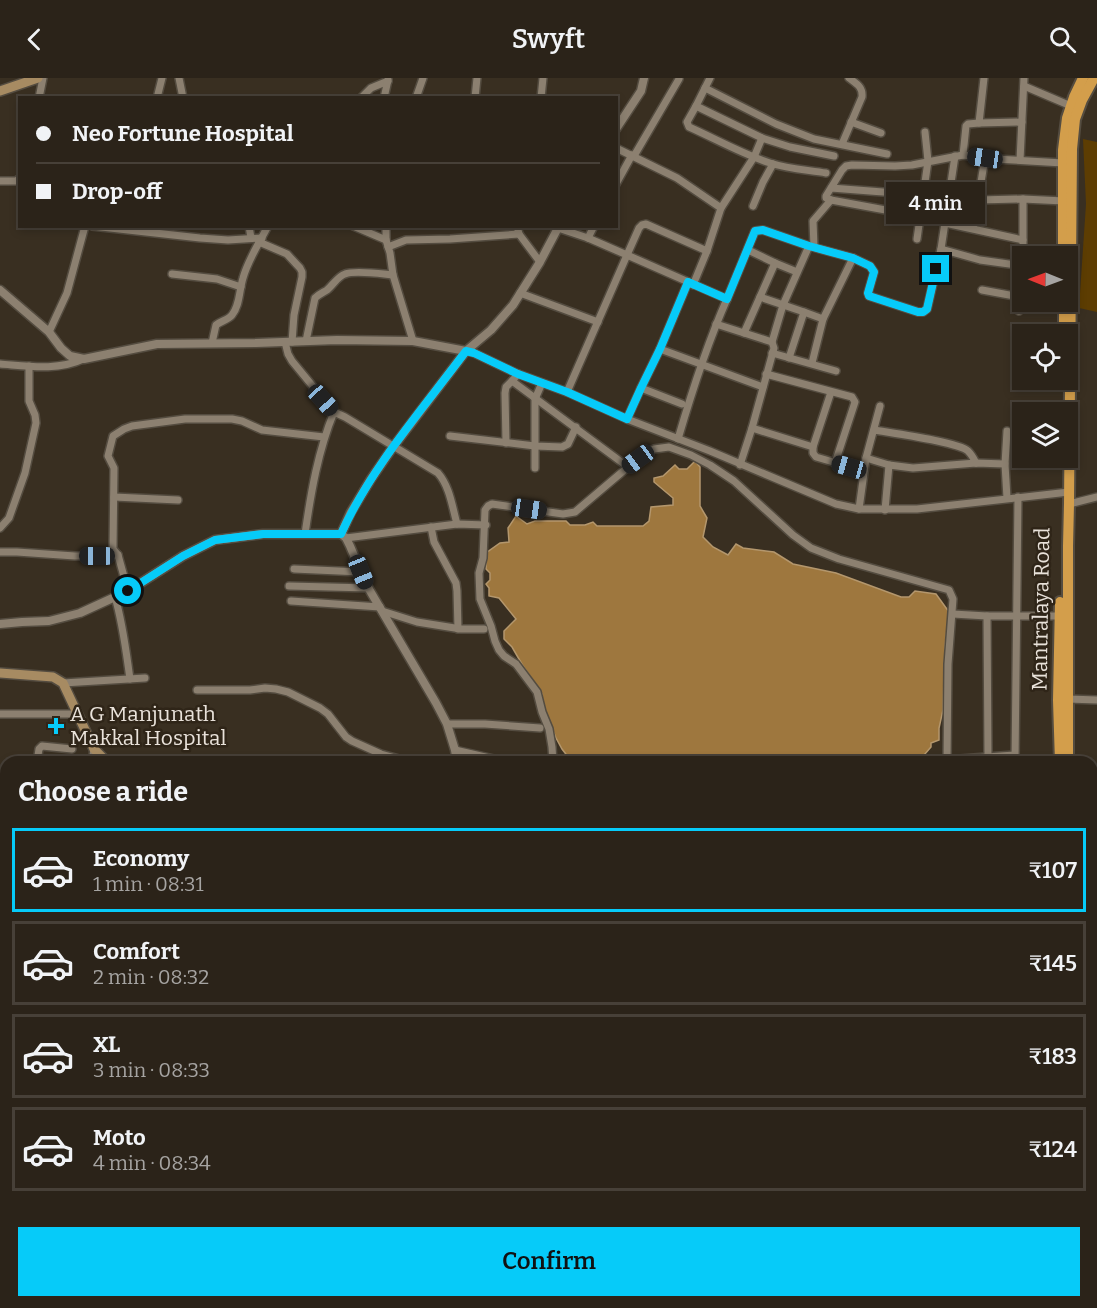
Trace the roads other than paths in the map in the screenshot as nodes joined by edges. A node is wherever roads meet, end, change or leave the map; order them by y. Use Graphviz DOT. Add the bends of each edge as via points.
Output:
graph roads {
  1 [pos="41,78"];
  2 [pos="162,78"];
  3 [pos="180,78"];
  4 [pos="423,78"];
  5 [pos="477,78"];
  6 [pos="543,78"];
  7 [pos="644,78"];
  8 [pos="710,78"];
  9 [pos="849,78"];
  10 [pos="984,78"];
  11 [pos="1085,78"];
  12 [pos="680,79"];
  13 [pos="389,80"];
  14 [pos="1024,82"];
  15 [pos="705,88"];
  16 [pos="0,91"];
  17 [pos="39,96"];
  18 [pos="158,96"];
  19 [pos="183,96"];
  20 [pos="362,96"];
  21 [pos="385,96"];
  22 [pos="417,96"];
  23 [pos="478,96"];
  24 [pos="541,96"];
  25 [pos="696,106"];
  26 [pos="1071,106"];
  27 [pos="851,122"];
  28 [pos="979,123"];
  29 [pos="1022,123"];
  30 [pos="618,126"];
  31 [pos="925,132"];
  32 [pos="881,133"];
  33 [pos="762,138"];
  34 [pos="842,144"];
  35 [pos="618,149"];
  36 [pos="887,154"];
  37 [pos="959,155"];
  38 [pos="633,156"];
  39 [pos="834,156"];
  40 [pos="754,157"];
  41 [pos="985,158"];
  42 [pos="1020,160"];
  43 [pos="928,161"];
  44 [pos="1063,163"];
  45 [pos="773,164"];
  46 [pos="826,173"];
  47 [pos="18,180"];
  48 [pos="0,181"];
  49 [pos="618,181"];
  50 [pos="831,188"];
  51 [pos="923,192"];
  52 [pos="896,193"];
  53 [pos="1023,199"];
  54 [pos="831,200"];
  55 [pos="978,200"];
  56 [pos="1064,201"];
  57 [pos="753,206"];
  58 [pos="721,208"];
  59 [pos="945,223"];
  60 [pos="84,228"];
  61 [pos="125,228"];
  62 [pos="169,228"];
  63 [pos="249,228"];
  64 [pos="267,228"];
  65 [pos="357,228"];
  66 [pos="386,228"];
  67 [pos="558,228"];
  68 [pos="562,228"];
  69 [pos="593,228"];
  70 [pos="973,228"];
  71 [pos="142,229"];
  72 [pos="518,230"];
  73 [pos="168,235"];
  74 [pos="250,238"];
  75 [pos="588,238"];
  76 [pos="917,239"];
  77 [pos="260,240"];
  78 [pos="1023,240"];
  79 [pos="387,244"];
  80 [pos="1023,246"];
  81 [pos="1063,246"];
  82 [pos="811,247"];
  83 [pos="941,249"];
  84 [pos="748,250"];
  85 [pos="707,252"];
  86 [pos="627,255"];
  87 [pos="853,258"];
  88 [pos="540,262"];
  89 [pos="775,263"];
  90 [pos="1012,264"];
  91 [pos="797,272"];
  92 [pos="172,274"];
  93 [pos="393,275"];
  94 [pos="691,284"];
  95 [pos="241,287"];
  96 [pos="0,290"];
  97 [pos="982,290"];
  98 [pos="519,293"];
  99 [pos="1012,296"];
  100 [pos="760,297"];
  101 [pos="727,299"];
  102 [pos="783,305"];
  103 [pos="804,312"];
  104 [pos="823,319"];
  105 [pos="598,322"];
  106 [pos="716,324"];
  107 [pos="49,332"];
  108 [pos="744,333"];
  109 [pos="306,341"];
  110 [pos="413,341"];
  111 [pos="289,342"];
  112 [pos="772,342"];
  113 [pos="212,343"];
  114 [pos="660,349"];
  115 [pos="466,351"];
  116 [pos="772,353"];
  117 [pos="789,358"];
  118 [pos="84,359"];
  119 [pos="812,363"];
  120 [pos="0,364"];
  121 [pos="701,365"];
  122 [pos="29,366"];
  123 [pos="836,371"];
  124 [pos="518,374"];
  125 [pos="766,374"];
  126 [pos="512,381"];
  127 [pos="542,383"];
  128 [pos="763,387"];
  129 [pos="641,388"];
  130 [pos="567,392"];
  131 [pos="831,392"];
  132 [pos="535,399"];
  133 [pos="682,404"];
  134 [pos="880,406"];
  135 [pos="334,412"];
  136 [pos="627,419"];
  137 [pos="576,427"];
  138 [pos="752,428"];
  139 [pos="874,430"];
  140 [pos="1007,431"];
  141 [pos="450,436"];
  142 [pos="324,437"];
  143 [pos="678,439"];
  144 [pos="506,443"];
  145 [pos="535,446"];
  146 [pos="393,447"];
  147 [pos="813,447"];
  148 [pos="866,458"];
  149 [pos="835,463"];
  150 [pos="976,463"];
  151 [pos="1005,464"];
  152 [pos="740,465"];
  153 [pos="889,465"];
  154 [pos="628,467"];
  155 [pos="535,468"];
  156 [pos="1065,468"];
  157 [pos="864,471"];
  158 [pos="1066,492"];
  159 [pos="114,497"];
  160 [pos="1018,497"];
  161 [pos="1007,498"];
  162 [pos="1097,498"];
  163 [pos="178,500"];
  164 [pos="1070,504"];
  165 [pos="859,509"];
  166 [pos="885,510"];
  167 [pos="457,524"];
  168 [pos="486,525"];
  169 [pos="431,527"];
  170 [pos="0,528"];
  171 [pos="305,534"];
  172 [pos="344,536"];
  173 [pos="0,552"];
  174 [pos="118,555"];
  175 [pos="294,569"];
  176 [pos="361,572"];
  177 [pos="289,586"];
  178 [pos="369,588"];
  179 [pos="128,591"];
  180 [pos="115,597"];
  181 [pos="291,601"];
  182 [pos="381,609"];
  183 [pos="953,614"];
  184 [pos="987,616"];
  185 [pos="1016,616"];
  186 [pos="1060,616"];
  187 [pos="0,624"];
  188 [pos="458,629"];
  189 [pos="484,629"];
  190 [pos="0,673"];
  191 [pos="145,678"];
  192 [pos="130,679"];
  193 [pos="63,683"];
  194 [pos="198,690"];
  195 [pos="1068,699"];
  196 [pos="1097,700"];
  197 [pos="0,714"];
  198 [pos="77,714"];
  199 [pos="447,724"];
  200 [pos="540,728"];
  201 [pos="72,748"];
  202 [pos="94,749"];
  203 [pos="455,750"];
  204 [pos="38,756"];
  205 [pos="93,756"];
  206 [pos="101,756"];
  207 [pos="388,756"];
  208 [pos="456,756"];
  209 [pos="481,756"];
  210 [pos="553,756"];
  211 [pos="946,756"];
  212 [pos="988,756"];
  213 [pos="1014,756"];
  214 [pos="1060,756"];
  215 [pos="1068,756"];
  1 -- 16 [label="main road"];
  1 -- 17 [label="street"];
  2 -- 18 [label="street"];
  3 -- 19 [label="street"];
  4 -- 22 [label="street"];
  5 -- 23 [label="street"];
  6 -- 24 [label="street"];
  7 -- 30 [label="street" via="641,91"];
  8 -- 15 [label="street"];
  9 -- 27 [label="street" via="863,92"];
  10 -- 28 [label="street"];
  11 -- 26 [label="highway"];
  11 -- 158 [label="highway" via="1072,149"];
  12 -- 38 [label="street"];
  13 -- 20 [label="street"];
  13 -- 21 [label="street"];
  14 -- 26 [label="street"];
  14 -- 29 [label="street"];
  15 -- 25 [label="street"];
  15 -- 34 [label="street" via="776,124 814,139"];
  25 -- 33 [label="street"];
  25 -- 40 [label="street" via="687,125"];
  26 -- 44 [label="highway"];
  27 -- 32 [label="street"];
  27 -- 34 [label="street"];
  28 -- 29 [label="street"];
  28 -- 37 [label="street" via="966,126"];
  29 -- 42 [label="street"];
  31 -- 43 [label="street"];
  33 -- 39 [label="street"];
  33 -- 40 [label="street"];
  34 -- 36 [label="street"];
  35 -- 38 [label="street"];
  37 -- 41 [label="street"];
  37 -- 43 [label="street"];
  37 -- 59 [label="street"];
  38 -- 49 [label="street"];
  38 -- 58 [label="street" via="677,178"];
  40 -- 45 [label="street"];
  40 -- 58 [label="street"];
  41 -- 42 [label="street"];
  41 -- 55 [label="street"];
  42 -- 44 [label="street"];
  43 -- 50 [label="street" via="846,166"];
  43 -- 51 [label="street"];
  44 -- 56 [label="highway"];
  45 -- 46 [label="street"];
  45 -- 57 [label="street"];
  47 -- 48 [label="street"];
  50 -- 52 [label="street"];
  50 -- 54 [label="street" via="826,196"];
  51 -- 52 [label="street"];
  51 -- 76 [label="street"];
  52 -- 54 [label="street" via="891,211"];
  53 -- 55 [label="street"];
  53 -- 56 [label="street"];
  53 -- 78 [label="street"];
  54 -- 82 [label="street" via="813,221"];
  55 -- 70 [label="street"];
  56 -- 81 [label="highway"];
  58 -- 85 [label="street"];
  59 -- 70 [label="street"];
  59 -- 83 [label="street"];
  60 -- 107 [label="street" via="67,293"];
  61 -- 71 [label="street"];
  62 -- 73 [label="street"];
  63 -- 74 [label="street"];
  64 -- 77 [label="street"];
  65 -- 79 [label="street"];
  66 -- 79 [label="street"];
  67 -- 88 [label="street"];
  68 -- 75 [label="street"];
  69 -- 75 [label="street"];
  70 -- 78 [label="street"];
  71 -- 73 [label="street"];
  72 -- 79 [label="street"];
  72 -- 88 [label="street"];
  73 -- 74 [label="street"];
  74 -- 77 [label="street"];
  75 -- 86 [label="street"];
  77 -- 95 [label="street"];
  77 -- 111 [label="street" via="284,252 302,272"];
  78 -- 80 [label="street"];
  79 -- 93 [label="street"];
  82 -- 84 [label="street" via="758,230"];
  82 -- 87 [label="street"];
  82 -- 91 [label="street"];
  83 -- 87 [label="street" via="927,309 923,312 869,296 873,268"];
  83 -- 90 [label="street"];
  84 -- 89 [label="street"];
  84 -- 101 [label="street"];
  85 -- 86 [label="street" via="646,224 639,228"];
  85 -- 94 [label="street"];
  86 -- 94 [label="street"];
  86 -- 105 [label="street"];
  87 -- 104 [label="street"];
  88 -- 98 [label="street"];
  89 -- 91 [label="street"];
  89 -- 100 [label="street"];
  91 -- 102 [label="street"];
  92 -- 95 [label="street" via="217,279"];
  93 -- 109 [label="street" via="342,275 315,298"];
  93 -- 110 [label="street"];
  94 -- 101 [label="street"];
  94 -- 114 [label="street"];
  95 -- 113 [label="street" via="235,310 231,317 216,325"];
  96 -- 107 [label="street"];
  97 -- 99 [label="street"];
  98 -- 105 [label="street"];
  98 -- 115 [label="street" via="491,330"];
  100 -- 102 [label="street"];
  100 -- 108 [label="street"];
  101 -- 106 [label="street"];
  102 -- 103 [label="street"];
  102 -- 112 [label="street"];
  103 -- 104 [label="street"];
  103 -- 117 [label="street"];
  104 -- 119 [label="street"];
  105 -- 130 [label="street"];
  106 -- 108 [label="street"];
  106 -- 121 [label="street"];
  107 -- 118 [label="street" via="70,356"];
  108 -- 112 [label="street"];
  109 -- 110 [label="street"];
  109 -- 111 [label="street"];
  110 -- 115 [label="street"];
  111 -- 113 [label="street"];
  111 -- 135 [label="street" via="292,361"];
  112 -- 116 [label="street"];
  113 -- 118 [label="street" via="157,344"];
  114 -- 121 [label="street"];
  114 -- 129 [label="street"];
  115 -- 124 [label="street"];
  115 -- 146 [label="street"];
  116 -- 117 [label="street"];
  116 -- 125 [label="street"];
  117 -- 119 [label="street"];
  118 -- 122 [label="street"];
  119 -- 123 [label="street"];
  120 -- 122 [label="street"];
  121 -- 128 [label="street"];
  121 -- 143 [label="street"];
  122 -- 170 [label="street" via="29,401 36,423 25,473 9,519"];
  124 -- 126 [label="street"];
  124 -- 127 [label="street"];
  125 -- 128 [label="street"];
  125 -- 131 [label="street"];
  126 -- 132 [label="street"];
  126 -- 144 [label="street" via="505,393"];
  127 -- 130 [label="street"];
  127 -- 132 [label="street"];
  128 -- 138 [label="street"];
  129 -- 133 [label="street"];
  129 -- 136 [label="street"];
  130 -- 136 [label="street"];
  131 -- 147 [label="street"];
  131 -- 149 [label="street" via="852,397 855,402"];
  132 -- 137 [label="street"];
  132 -- 145 [label="street"];
  134 -- 139 [label="street"];
  135 -- 142 [label="street"];
  135 -- 146 [label="street"];
  136 -- 143 [label="street"];
  137 -- 145 [label="street" via="566,446"];
  137 -- 154 [label="street"];
  138 -- 147 [label="street"];
  138 -- 152 [label="street"];
  139 -- 148 [label="street"];
  139 -- 150 [label="street" via="962,447"];
  140 -- 151 [label="street"];
  141 -- 144 [label="street"];
  142 -- 159 [label="street" via="262,430 232,419 185,419 124,429 113,436 108,450 114,468"];
  142 -- 171 [label="street"];
  143 -- 152 [label="street"];
  144 -- 145 [label="street"];
  145 -- 155 [label="street"];
  146 -- 167 [label="street" via="444,480"];
  146 -- 172 [label="street" via="351,512"];
  147 -- 149 [label="street" via="816,457"];
  148 -- 153 [label="street"];
  148 -- 157 [label="street"];
  149 -- 157 [label="street"];
  150 -- 151 [label="street"];
  150 -- 153 [label="street" via="913,468"];
  151 -- 161 [label="street"];
  152 -- 165 [label="street" via="836,504"];
  153 -- 166 [label="street"];
  154 -- 168 [label="street" via="575,512 563,514 492,504 485,510"];
  154 -- 183 [label="street" via="654,448 669,447 691,455 734,481 811,548 949,590"];
  156 -- 158 [label="highway, Mantralaya Road"];
  157 -- 165 [label="street"];
  158 -- 160 [label="street"];
  158 -- 164 [label="highway, Mantralaya Road"];
  158 -- 186 [label="highway, Mantralaya Road"];
  159 -- 163 [label="street"];
  159 -- 174 [label="street" via="112,541"];
  160 -- 161 [label="street"];
  160 -- 185 [label="street"];
  161 -- 166 [label="street"];
  162 -- 164 [label="street"];
  164 -- 195 [label="highway, Mantralaya Road"];
  165 -- 166 [label="street"];
  167 -- 168 [label="street"];
  167 -- 169 [label="street"];
  168 -- 210 [label="street" via="478,593 499,650 516,664 537,692"];
  169 -- 172 [label="street"];
  169 -- 188 [label="street" via="434,542 456,583"];
  171 -- 172 [label="street"];
  171 -- 179 [label="street" via="215,540"];
  172 -- 176 [label="street"];
  173 -- 174 [label="street"];
  174 -- 179 [label="street"];
  175 -- 176 [label="street"];
  176 -- 178 [label="street"];
  177 -- 178 [label="street"];
  178 -- 182 [label="street"];
  179 -- 180 [label="street"];
  180 -- 187 [label="street" via="80,613 49,621"];
  180 -- 192 [label="street"];
  181 -- 182 [label="street"];
  182 -- 188 [label="street" via="417,622"];
  182 -- 199 [label="street"];
  183 -- 184 [label="street"];
  183 -- 211 [label="street"];
  184 -- 185 [label="street"];
  184 -- 212 [label="street"];
  185 -- 186 [label="street"];
  185 -- 213 [label="street"];
  186 -- 214 [label="highway, Mantralaya Road"];
  188 -- 189 [label="street"];
  190 -- 193 [label="main road" via="53,677"];
  191 -- 192 [label="street"];
  192 -- 193 [label="street"];
  193 -- 198 [label="main road"];
  194 -- 207 [label="street" via="265,688 288,692 328,714 352,741"];
  195 -- 196 [label="street"];
  195 -- 215 [label="highway, Mantralaya Road"];
  197 -- 198 [label="street"];
  198 -- 202 [label="main road"];
  199 -- 200 [label="street"];
  199 -- 203 [label="street"];
  201 -- 204 [label="street" via="42,746"];
  202 -- 205 [label="street"];
  202 -- 206 [label="main road"];
  203 -- 208 [label="street"];
  203 -- 209 [label="street"];
}
